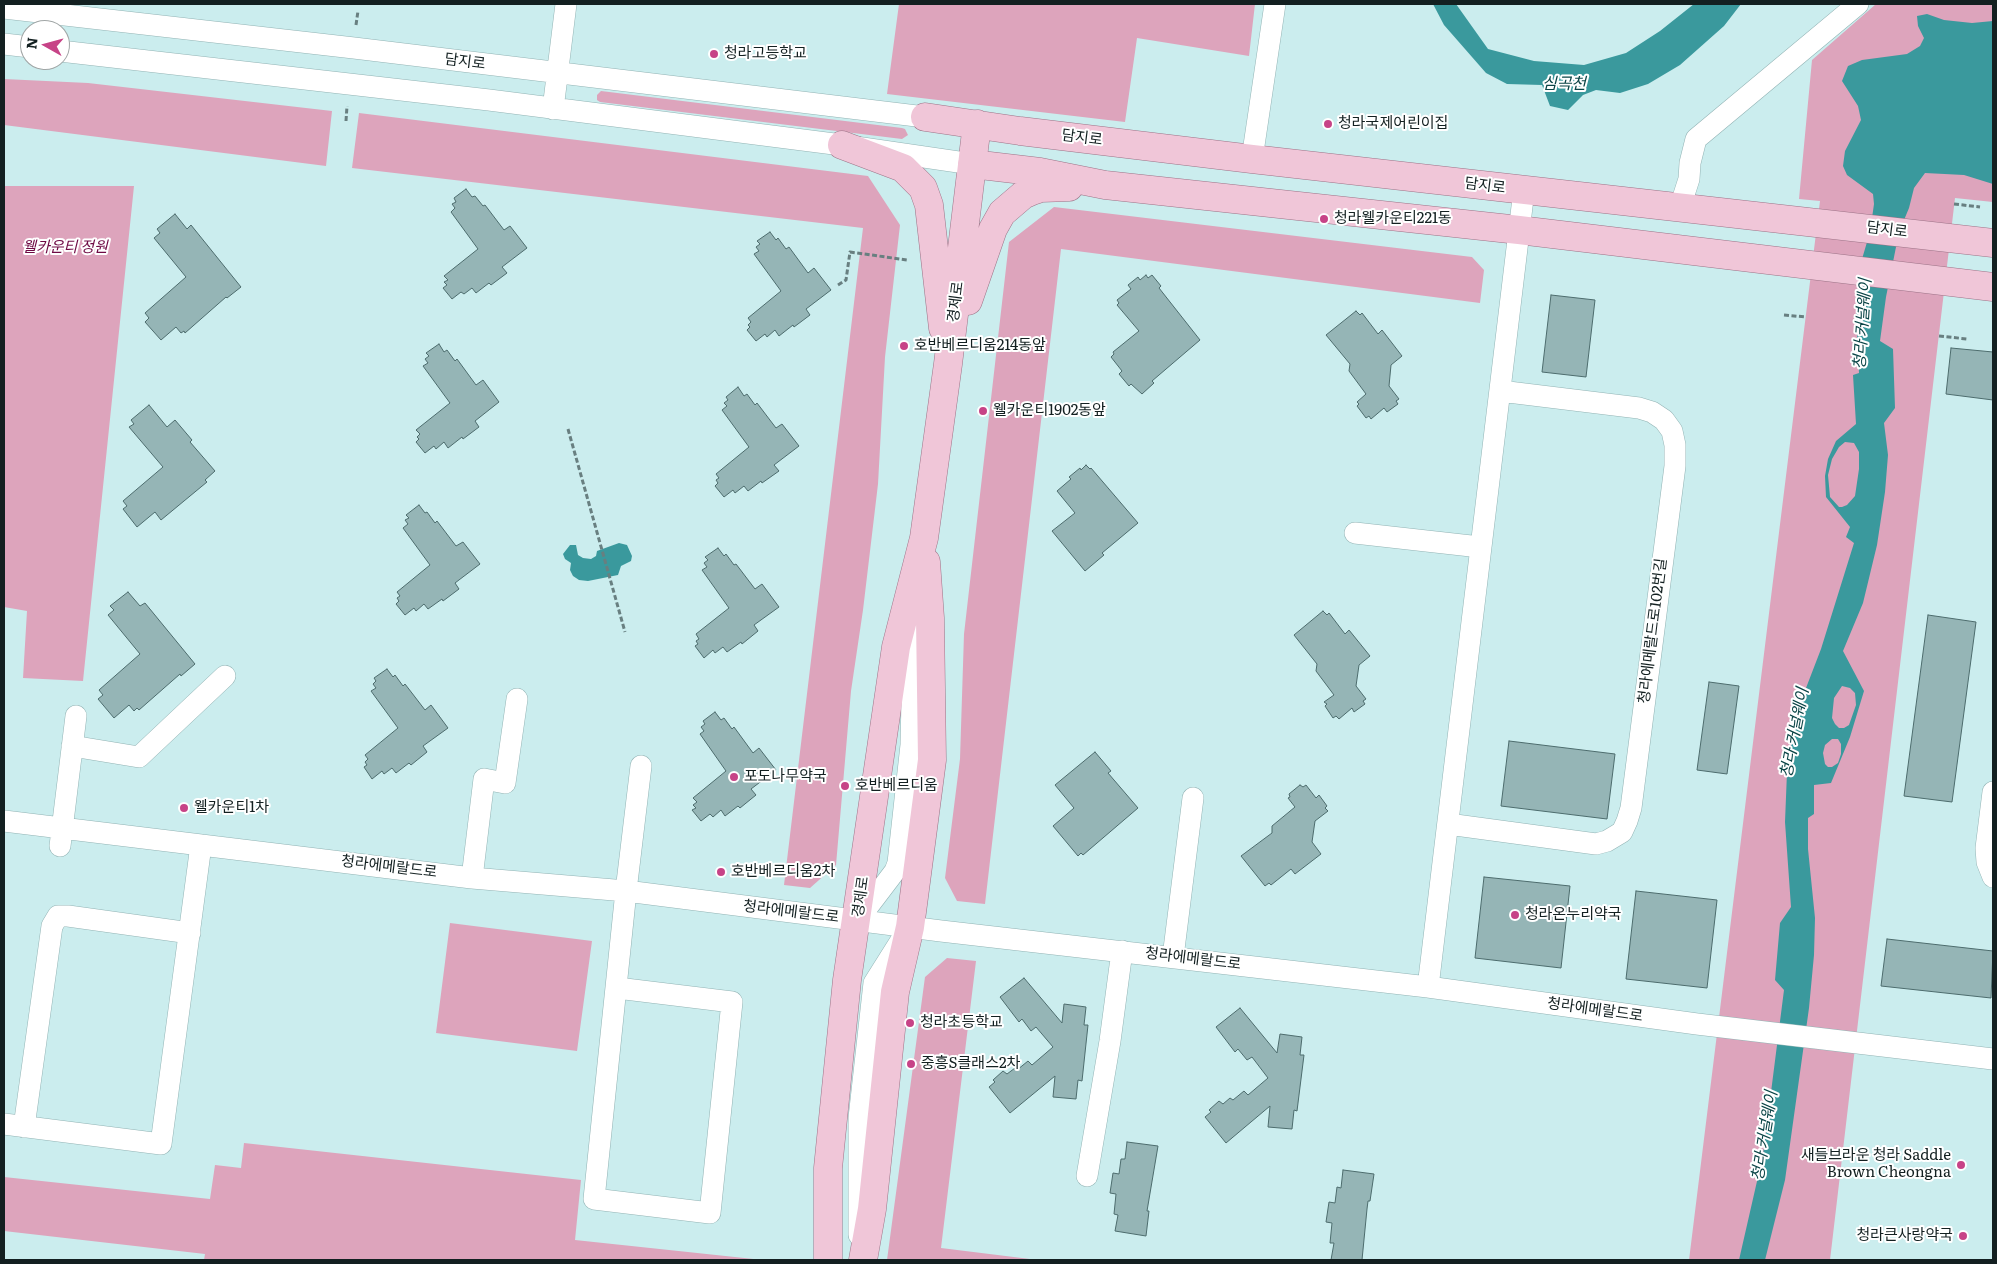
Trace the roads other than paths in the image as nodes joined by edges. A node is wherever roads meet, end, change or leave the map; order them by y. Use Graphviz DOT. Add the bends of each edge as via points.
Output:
graph roads {
  1 [pos="566,4"];
  2 [pos="1275,4"];
  3 [pos="1858,4"];
  4 [pos="4,8"];
  5 [pos="77,10"];
  6 [pos="4,44"];
  7 [pos="20,46"];
  8 [pos="70,52"];
  9 [pos="557,74"];
  10 [pos="553,109"];
  11 [pos="925,117"];
  12 [pos="977,124"];
  13 [pos="842,145"];
  14 [pos="1252,159"];
  15 [pos="972,164"];
  16 [pos="1104,185"];
  17 [pos="1524,190"];
  18 [pos="1680,207"];
  19 [pos="1520,230"];
  20 [pos="1993,243"];
  21 [pos="1993,287"];
  22 [pos="948,364"];
  23 [pos="1500,392"];
  24 [pos="1355,533"];
  25 [pos="924,538"];
  26 [pos="1480,547"];
  27 [pos="225,676"];
  28 [pos="517,698"];
  29 [pos="76,716"];
  30 [pos="72,746"];
  31 [pos="640,766"];
  32 [pos="1993,792"];
  33 [pos="1193,798"];
  34 [pos="4,821"];
  35 [pos="1448,824"];
  36 [pos="61,837"];
  37 [pos="201,844"];
  38 [pos="1993,877"];
  39 [pos="472,878"];
  40 [pos="626,892"];
  41 [pos="858,921"];
  42 [pos="910,927"];
  43 [pos="190,933"];
  44 [pos="1122,952"];
  45 [pos="1173,957"];
  46 [pos="1428,987"];
  47 [pos="616,988"];
  48 [pos="1993,1059"];
  49 [pos="14,1125"];
  50 [pos="1087,1176"];
  51 [pos="828,1260"];
  52 [pos="858,1260"];
  53 [pos="863,1260"];
  1 -- 9 [label="street"];
  2 -- 14 [label="street"];
  3 -- 18 [label="street" via="1696,139"];
  4 -- 5 [label="street, 담지로"];
  5 -- 9 [label="street, 담지로"];
  6 -- 7 [label="street"];
  8 -- 10 [label="street"];
  9 -- 10 [label="street"];
  9 -- 11 [label="street, 담지로"];
  10 -- 13 [label="street"];
  11 -- 12 [label="main road, 담지로"];
  12 -- 14 [label="main road, 담지로"];
  12 -- 15 [label="main road, 경제로"];
  13 -- 15 [label="street"];
  13 -- 22 [label="main road" via="903,168 922,188 929,205"];
  14 -- 17 [label="main road, 담지로"];
  15 -- 16 [label="main road" via="1040,172"];
  15 -- 22 [label="main road, 경제로"];
  16 -- 19 [label="main road"];
  16 -- 22 [label="main road" via="1041,188 1023,195 1002,214 996,221 979,265"];
  17 -- 18 [label="main road, 담지로"];
  17 -- 19 [label="street"];
  18 -- 20 [label="main road, 담지로"];
  19 -- 21 [label="main road"];
  19 -- 23 [label="street"];
  22 -- 25 [label="main road, 경제로"];
  23 -- 26 [label="street"];
  23 -- 35 [label="street, 청라에메랄드로102번길" via="1652,412 1672,431 1675,466 1630,808 1622,832 1596,844"];
  24 -- 26 [label="street"];
  25 -- 41 [label="main road, 경제로" via="896,647"];
  25 -- 42 [label="main road, 경제로" via="930,618 932,760"];
  26 -- 35 [label="street"];
  27 -- 30 [label="street" via="139,757"];
  28 -- 39 [label="street" via="505,783 484,779"];
  29 -- 30 [label="street"];
  30 -- 36 [label="street"];
  31 -- 40 [label="street"];
  32 -- 38 [label="street" via="1986,862"];
  33 -- 45 [label="street"];
  34 -- 36 [label="street, 청라에메랄드로"];
  35 -- 46 [label="street"];
  36 -- 37 [label="street, 청라에메랄드로"];
  37 -- 39 [label="street, 청라에메랄드로"];
  37 -- 43 [label="street"];
  39 -- 40 [label="street, 청라에메랄드로"];
  40 -- 41 [label="street, 청라에메랄드로"];
  40 -- 47 [label="street"];
  41 -- 42 [label="street, 청라에메랄드로"];
  41 -- 51 [label="main road, 경제로" via="847,982 828,1168"];
  42 -- 44 [label="street, 청라에메랄드로"];
  42 -- 52 [label="street" via="874,983 858,1118"];
  42 -- 53 [label="main road, 경제로" via="895,992 872,1209"];
  43 -- 49 [label="street" via="58,916 52,926"];
  43 -- 49 [label="street" via="161,1144"];
  44 -- 45 [label="street, 청라에메랄드로"];
  44 -- 50 [label="street"];
  45 -- 46 [label="street, 청라에메랄드로"];
  46 -- 48 [label="street, 청라에메랄드로" via="1697,1024"];
  47 -- 47 [label="street" via="594,1199 710,1213 732,1002"];
}
